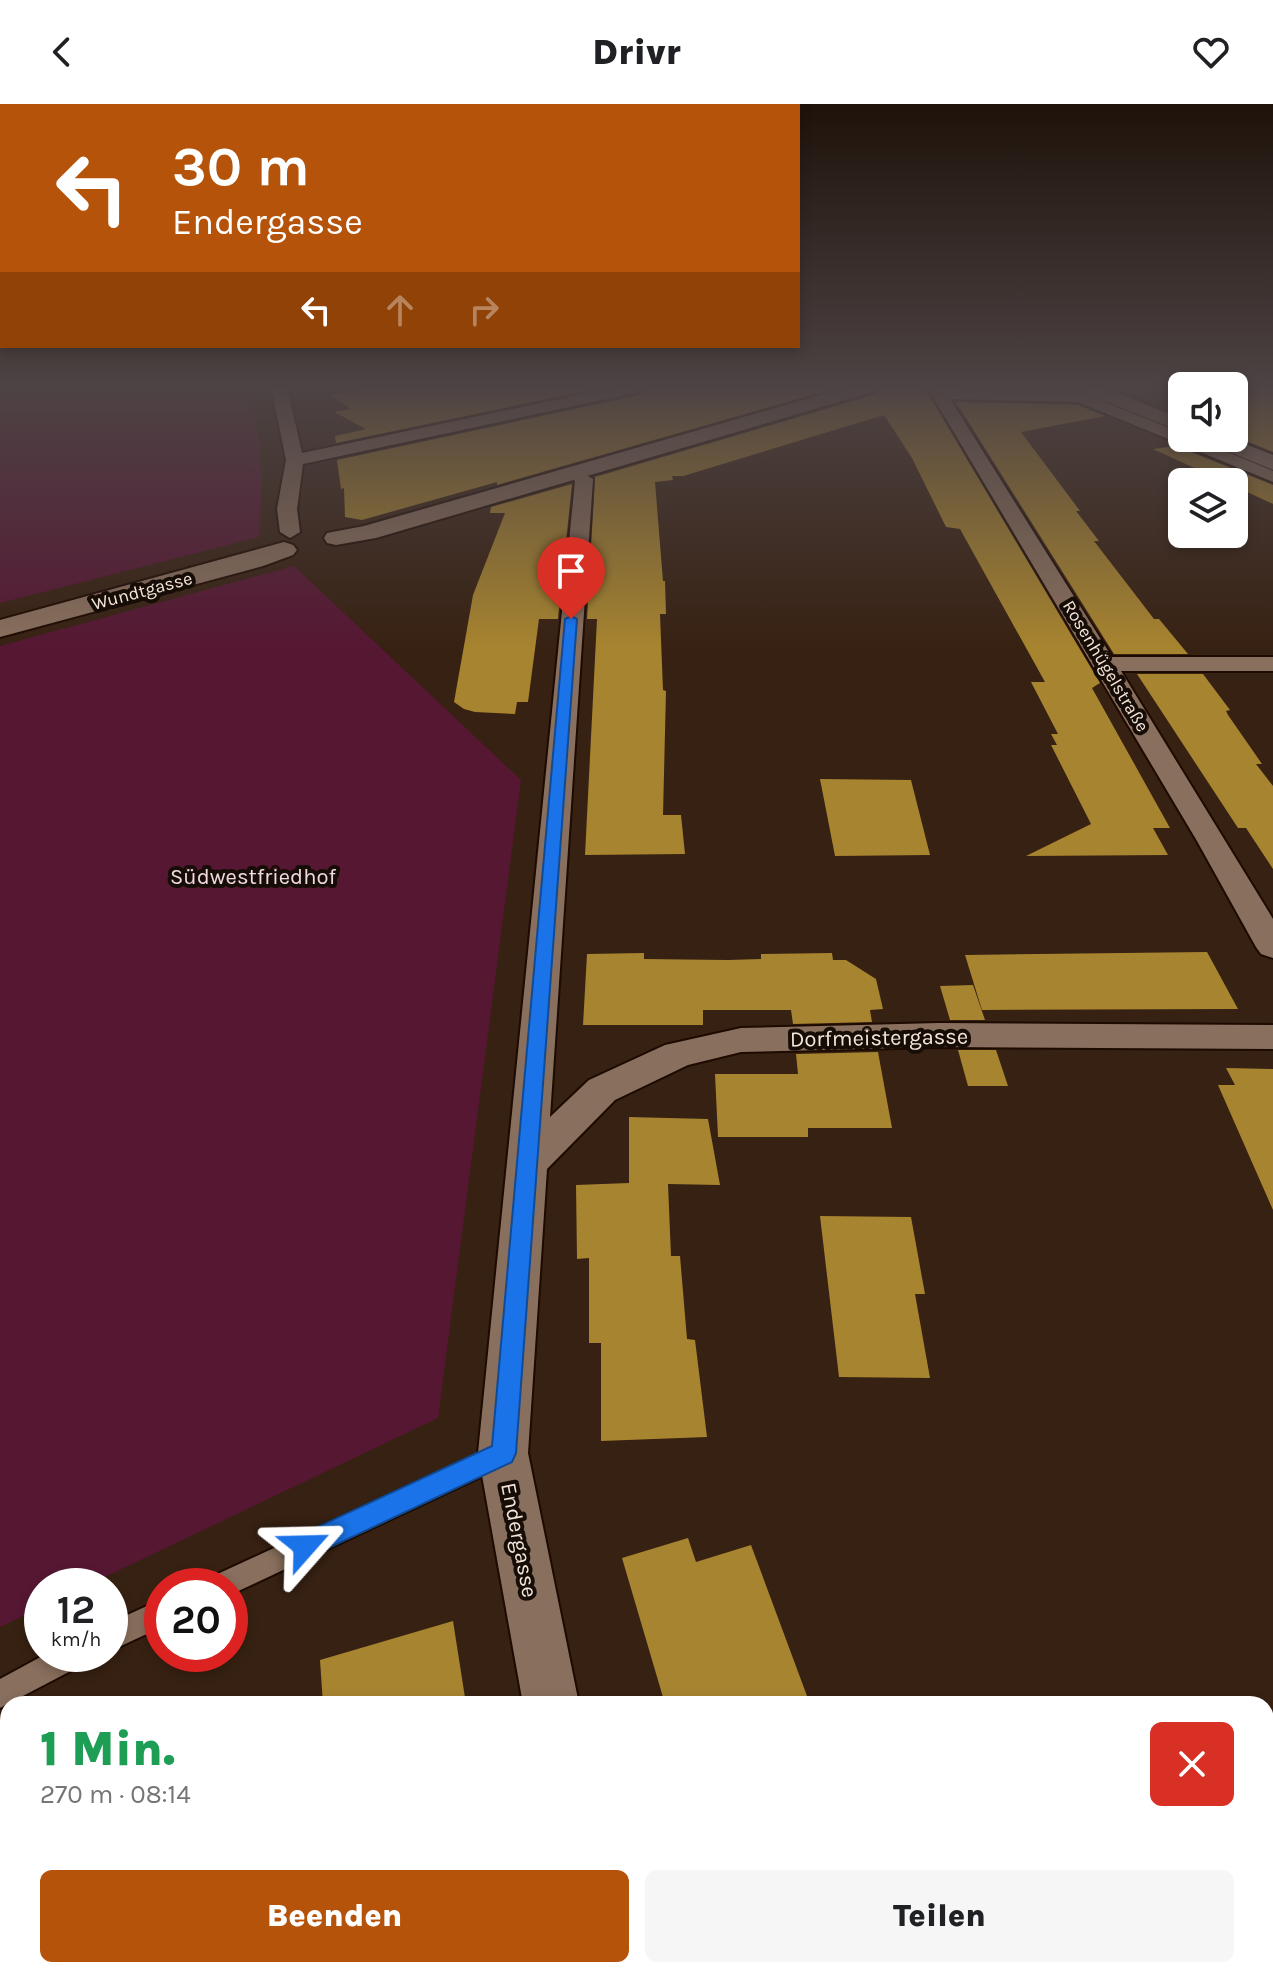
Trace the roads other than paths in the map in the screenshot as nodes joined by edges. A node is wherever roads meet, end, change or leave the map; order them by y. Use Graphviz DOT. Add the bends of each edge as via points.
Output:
graph roads {
  1 [pos="293,474"];
  2 [pos="565,474"];
  3 [pos="577,474"];
  4 [pos="989,474"];
  5 [pos="287,541"];
  6 [pos="0,629"];
  7 [pos="1105,664"];
  8 [pos="1273,664"];
  9 [pos="1273,947"];
  10 [pos="1273,1037"];
  11 [pos="526,1165"];
  12 [pos="503,1453"];
  13 [pos="248,1573"];
  14 [pos="41,1672"];
  15 [pos="0,1694"];
  16 [pos="549,1696"];
  1 -- 5 [label="street"];
  2 -- 5 [label="street, Wundtgasse" via="336,538 330,546 313,551"];
  3 -- 11 [label="street, Endergasse" via="584,479"];
  4 -- 7 [label="street, Rosenhügelstraße"];
  5 -- 6 [label="street, Wundtgasse" via="254,561"];
  7 -- 8 [label="street"];
  7 -- 9 [label="street, Rosenhügelstraße"];
  10 -- 11 [label="street, Dorfmeistergasse" via="741,1040 678,1054 602,1090"];
  11 -- 12 [label="street, Endergasse"];
  12 -- 13 [label="lane"];
  12 -- 16 [label="street, Endergasse"];
  14 -- 15 [label="lane"];
}
